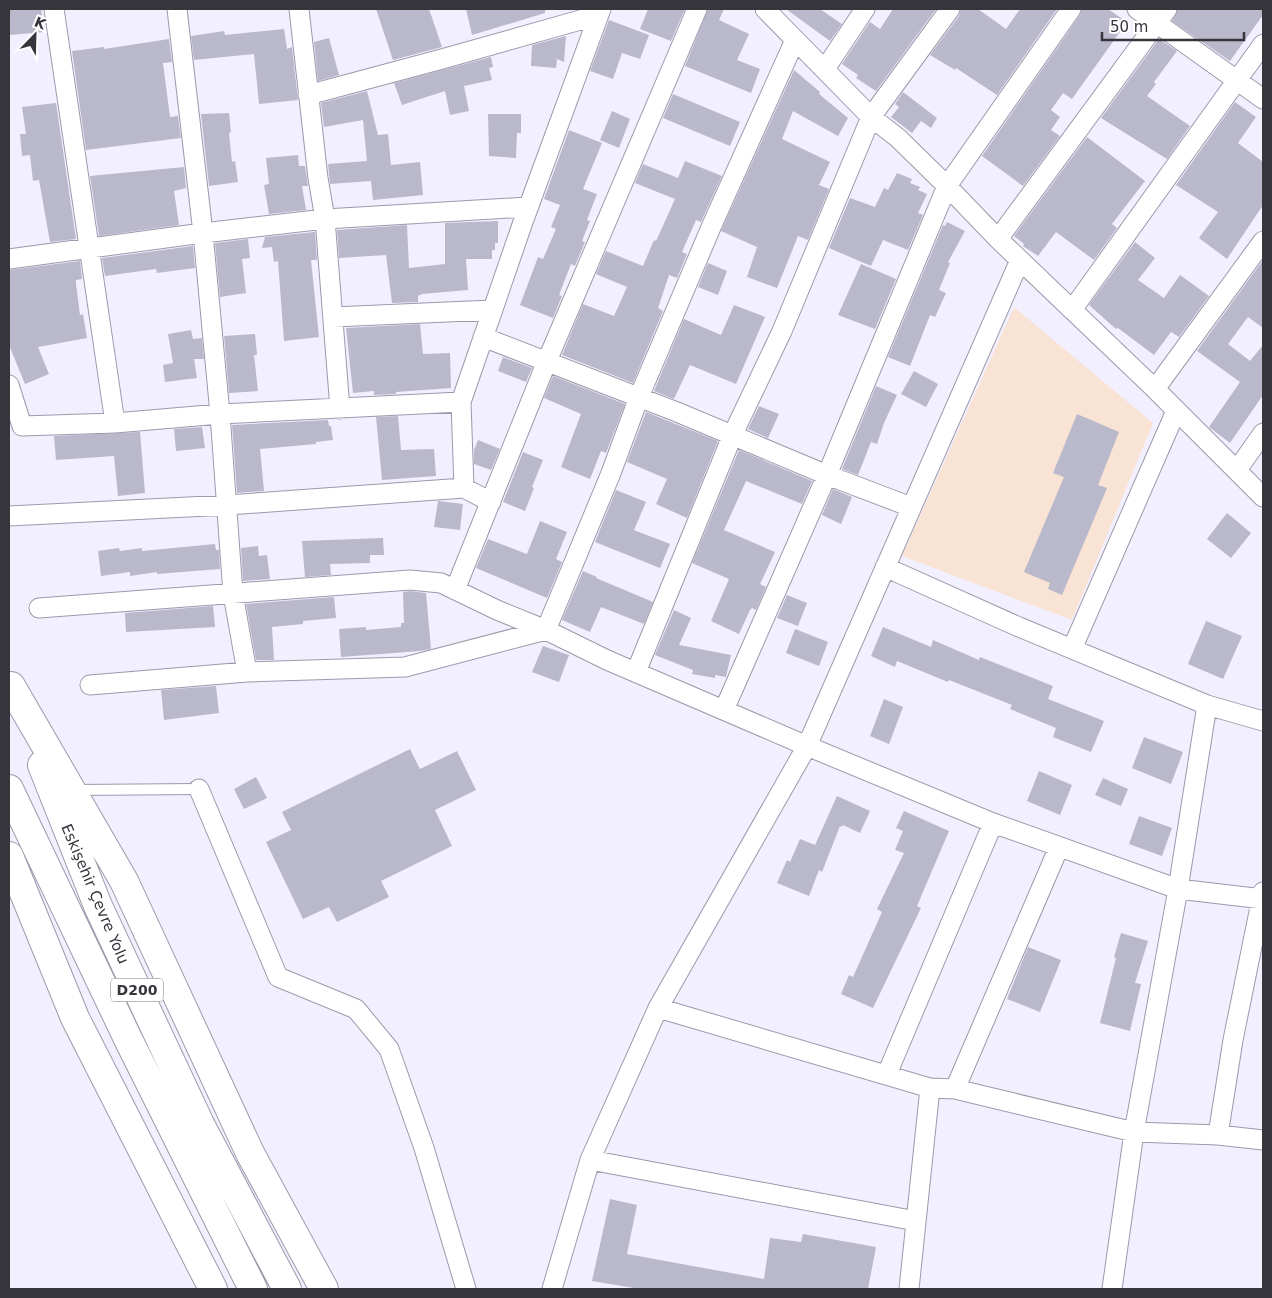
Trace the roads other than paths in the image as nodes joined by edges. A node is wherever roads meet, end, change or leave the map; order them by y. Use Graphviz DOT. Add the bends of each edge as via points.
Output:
graph roads {
  1 [pos="54,9"];
  2 [pos="177,9"];
  3 [pos="299,9"];
  4 [pos="697,9"];
  5 [pos="766,9"];
  6 [pos="865,9"];
  7 [pos="950,9"];
  8 [pos="1071,9"];
  9 [pos="1137,9"];
  10 [pos="600,12"];
  11 [pos="1162,16"];
  12 [pos="795,40"];
  13 [pos="1263,44"];
  14 [pos="825,69"];
  15 [pos="1237,80"];
  16 [pos="308,95"];
  17 [pos="1263,99"];
  18 [pos="872,117"];
  19 [pos="947,186"];
  20 [pos="528,207"];
  21 [pos="325,219"];
  22 [pos="203,233"];
  23 [pos="998,240"];
  24 [pos="1263,241"];
  25 [pos="88,249"];
  26 [pos="9,259"];
  27 [pos="1020,260"];
  28 [pos="492,310"];
  29 [pos="1072,310"];
  30 [pos="332,317"];
  31 [pos="483,337"];
  32 [pos="547,362"];
  33 [pos="9,385"];
  34 [pos="1154,389"];
  35 [pos="639,397"];
  36 [pos="461,402"];
  37 [pos="340,409"];
  38 [pos="1176,411"];
  39 [pos="220,414"];
  40 [pos="114,423"];
  41 [pos="1263,433"];
  42 [pos="733,434"];
  43 [pos="1236,470"];
  44 [pos="827,475"];
  45 [pos="464,488"];
  46 [pos="1263,497"];
  47 [pos="491,502"];
  48 [pos="228,505"];
  49 [pos="911,507"];
  50 [pos="9,516"];
  51 [pos="885,567"];
  52 [pos="455,590"];
  53 [pos="233,594"];
  54 [pos="39,608"];
  55 [pos="546,630"];
  56 [pos="1072,649"];
  57 [pos="247,672"];
  58 [pos="636,672"];
  59 [pos="10,684"];
  60 [pos="90,685"];
  61 [pos="1207,705"];
  62 [pos="724,710"];
  63 [pos="1263,721"];
  64 [pos="807,746"];
  65 [pos="9,789"];
  66 [pos="199,789"];
  67 [pos="72,790"];
  68 [pos="993,823"];
  69 [pos="1060,848"];
  70 [pos="9,856"];
  71 [pos="1178,889"];
  72 [pos="1263,896"];
  73 [pos="658,1008"];
  74 [pos="887,1074"];
  75 [pos="930,1088"];
  76 [pos="955,1089"];
  77 [pos="1134,1132"];
  78 [pos="1218,1135"];
  79 [pos="1263,1140"];
  80 [pos="590,1160"];
  81 [pos="916,1221"];
  82 [pos="213,1289"];
  83 [pos="253,1289"];
  84 [pos="287,1289"];
  85 [pos="324,1289"];
  86 [pos="466,1289"];
  87 [pos="552,1289"];
  88 [pos="910,1289"];
  89 [pos="1112,1289"];
  1 -- 25 [label="street"];
  2 -- 22 [label="street"];
  3 -- 16 [label="street"];
  4 -- 32 [label="street"];
  5 -- 12 [label="street"];
  6 -- 14 [label="street"];
  7 -- 18 [label="street"];
  8 -- 19 [label="street"];
  9 -- 11 [label="street"];
  10 -- 16 [label="street"];
  10 -- 20 [label="street"];
  11 -- 15 [label="street"];
  11 -- 23 [label="street"];
  12 -- 14 [label="street"];
  12 -- 35 [label="street"];
  13 -- 15 [label="street"];
  14 -- 18 [label="street"];
  15 -- 17 [label="street"];
  15 -- 29 [label="street"];
  16 -- 21 [label="street"];
  18 -- 19 [label="street"];
  18 -- 42 [label="street" via="782,330"];
  19 -- 23 [label="street"];
  19 -- 44 [label="street"];
  20 -- 21 [label="street"];
  20 -- 28 [label="street"];
  21 -- 22 [label="street"];
  21 -- 30 [label="street"];
  22 -- 25 [label="street"];
  22 -- 39 [label="street"];
  23 -- 27 [label="street"];
  24 -- 34 [label="street"];
  25 -- 26 [label="street"];
  25 -- 40 [label="street"];
  27 -- 29 [label="street"];
  27 -- 49 [label="street"];
  28 -- 30 [label="street"];
  28 -- 31 [label="street"];
  29 -- 34 [label="street"];
  30 -- 37 [label="street"];
  31 -- 32 [label="street"];
  31 -- 36 [label="street"];
  32 -- 35 [label="street"];
  32 -- 47 [label="street"];
  33 -- 40 [label="street" via="22,426"];
  34 -- 38 [label="street"];
  35 -- 42 [label="street"];
  35 -- 55 [label="street" via="612,473"];
  36 -- 37 [label="street"];
  36 -- 45 [label="street"];
  37 -- 39 [label="street"];
  38 -- 43 [label="street"];
  38 -- 56 [label="street"];
  39 -- 40 [label="street"];
  39 -- 48 [label="street"];
  41 -- 43 [label="street"];
  42 -- 44 [label="street"];
  42 -- 58 [label="street"];
  43 -- 46 [label="street"];
  44 -- 49 [label="street"];
  44 -- 62 [label="street"];
  45 -- 47 [label="street"];
  45 -- 48 [label="street"];
  47 -- 52 [label="street"];
  48 -- 50 [label="street"];
  48 -- 53 [label="street"];
  49 -- 51 [label="street"];
  51 -- 56 [label="street"];
  51 -- 64 [label="street"];
  52 -- 53 [label="street" via="441,582 410,580"];
  52 -- 55 [label="street"];
  53 -- 54 [label="street"];
  53 -- 57 [label="street"];
  55 -- 57 [label="street" via="405,667"];
  55 -- 58 [label="street"];
  56 -- 61 [label="street"];
  57 -- 60 [label="street"];
  58 -- 62 [label="street"];
  59 -- 67 [label="highway"];
  59 -- 84 [label="highway, Eskişehir Çevre Yolu / D200" via="98,906 200,1124"];
  61 -- 63 [label="street"];
  61 -- 71 [label="street"];
  62 -- 64 [label="street"];
  64 -- 68 [label="street"];
  64 -- 73 [label="street"];
  65 -- 83 [label="highway, Eskişehir Çevre Yolu / D200" via="129,1042"];
  66 -- 67 [label="lane"];
  66 -- 86 [label="street" via="278,977 356,1009 389,1049 424,1148"];
  67 -- 85 [label="highway" via="124,881 250,1152"];
  68 -- 69 [label="street"];
  68 -- 74 [label="street"];
  69 -- 71 [label="street"];
  69 -- 76 [label="street"];
  70 -- 82 [label="highway" via="75,1018"];
  71 -- 72 [label="street"];
  71 -- 77 [label="street"];
  72 -- 78 [label="street" via="1233,1040"];
  73 -- 74 [label="street"];
  73 -- 80 [label="street"];
  74 -- 75 [label="street"];
  75 -- 76 [label="street"];
  75 -- 81 [label="street"];
  76 -- 77 [label="street"];
  77 -- 78 [label="street"];
  77 -- 89 [label="street"];
  78 -- 79 [label="street"];
  80 -- 81 [label="street"];
  80 -- 87 [label="street"];
  81 -- 88 [label="street"];
}
